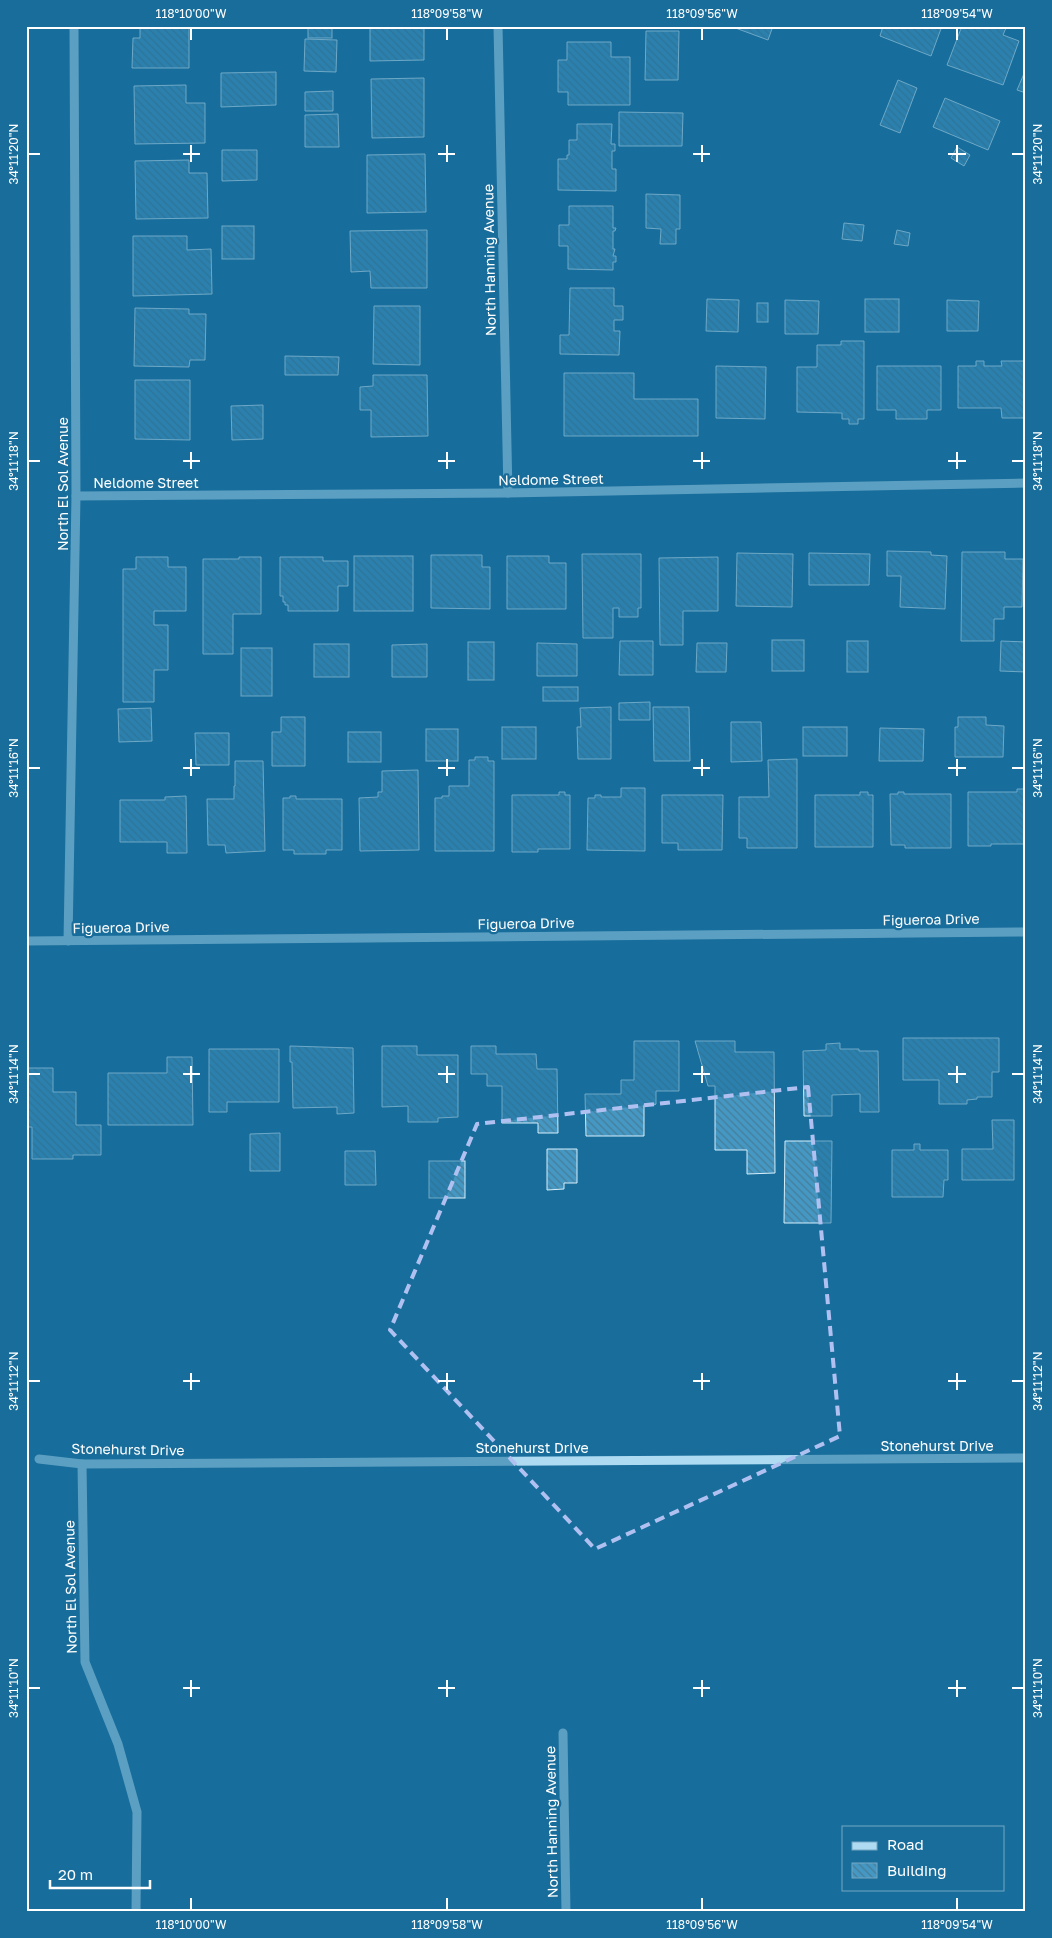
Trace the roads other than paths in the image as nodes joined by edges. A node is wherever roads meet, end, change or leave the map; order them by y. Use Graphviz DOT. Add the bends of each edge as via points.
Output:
graph roads {
  1 [pos="74,26"];
  2 [pos="498,26"];
  3 [pos="1026,483"];
  4 [pos="508,493"];
  5 [pos="76,496"];
  6 [pos="1026,932"];
  7 [pos="26,941"];
  8 [pos="68,941"];
  9 [pos="1026,1458"];
  10 [pos="39,1459"];
  11 [pos="82,1464"];
  12 [pos="563,1733"];
  13 [pos="136,1912"];
  14 [pos="566,1912"];
  1 -- 5 [label="street, North El Sol Avenue"];
  2 -- 4 [label="street, North Hanning Avenue"];
  3 -- 4 [label="street, Neldome Street"];
  4 -- 5 [label="street, Neldome Street"];
  5 -- 8 [label="street, North El Sol Avenue"];
  6 -- 8 [label="street, Figueroa Drive"];
  7 -- 8 [label="street, Figueroa Drive"];
  9 -- 11 [label="street, Stonehurst Drive"];
  10 -- 11 [label="street, Stonehurst Drive"];
  11 -- 13 [label="street, North El Sol Avenue" via="85,1662 118,1744 137,1812"];
  12 -- 14 [label="street, North Hanning Avenue"];
}
